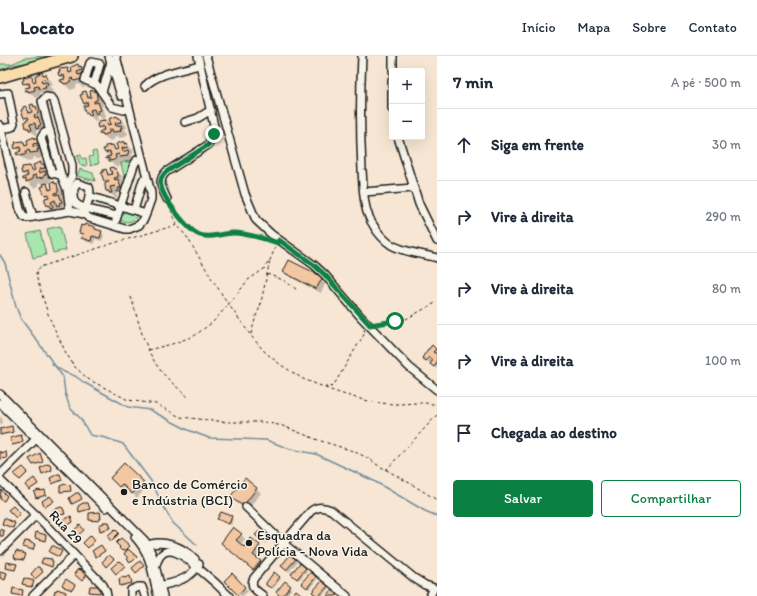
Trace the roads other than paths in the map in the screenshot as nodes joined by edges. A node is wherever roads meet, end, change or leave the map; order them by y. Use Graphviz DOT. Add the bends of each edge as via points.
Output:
graph roads {
  1 [pos="72,56"];
  2 [pos="198,56"];
  3 [pos="206,56"];
  4 [pos="362,56"];
  5 [pos="393,56"];
  6 [pos="112,58"];
  7 [pos="199,65"];
  8 [pos="392,68"];
  9 [pos="0,77"];
  10 [pos="94,84"];
  11 [pos="145,86"];
  12 [pos="119,89"];
  13 [pos="102,92"];
  14 [pos="0,94"];
  15 [pos="112,107"];
  16 [pos="126,109"];
  17 [pos="210,110"];
  18 [pos="185,122"];
  19 [pos="1,127"];
  20 [pos="399,140"];
  21 [pos="139,159"];
  22 [pos="413,188"];
  23 [pos="67,189"];
  24 [pos="26,192"];
  25 [pos="145,192"];
  26 [pos="364,192"];
  27 [pos="89,196"];
  28 [pos="167,199"];
  29 [pos="120,206"];
  30 [pos="134,210"];
  31 [pos="70,211"];
  32 [pos="85,211"];
  33 [pos="144,213"];
  34 [pos="33,217"];
  35 [pos="116,221"];
  36 [pos="437,241"];
  37 [pos="437,258"];
  38 [pos="437,390"];
  39 [pos="0,394"];
  40 [pos="0,403"];
  41 [pos="38,437"];
  42 [pos="0,475"];
  43 [pos="0,480"];
  44 [pos="246,507"];
  45 [pos="36,515"];
  46 [pos="283,543"];
  47 [pos="146,546"];
  48 [pos="0,551"];
  49 [pos="74,555"];
  50 [pos="156,565"];
  51 [pos="198,565"];
  52 [pos="158,586"];
  53 [pos="436,586"];
  54 [pos="33,596"];
  55 [pos="107,596"];
  56 [pos="131,596"];
  57 [pos="145,596"];
  58 [pos="158,596"];
  59 [pos="163,596"];
  60 [pos="229,596"];
  61 [pos="263,596"];
  62 [pos="347,596"];
  63 [pos="430,596"];
  1 -- 9 [label="highway"];
  2 -- 7 [label="street"];
  3 -- 38 [label="street" via="248,203 256,220 278,242 325,275 409,367"];
  4 -- 26 [label="street" via="360,131"];
  5 -- 8 [label="street"];
  6 -- 12 [label="street"];
  6 -- 13 [label="street"];
  6 -- 16 [label="street"];
  7 -- 11 [label="street" via="160,76 150,80"];
  7 -- 17 [label="street"];
  10 -- 13 [label="street"];
  12 -- 15 [label="street"];
  12 -- 16 [label="street"];
  13 -- 15 [label="street"];
  14 -- 19 [label="street" via="8,93 14,123 12,127"];
  15 -- 16 [label="street"];
  16 -- 21 [label="street"];
  17 -- 18 [label="street" via="198,118"];
  17 -- 28 [label="street" via="214,134 208,145 162,176 161,186"];
  19 -- 34 [label="street" via="20,209 24,217"];
  20 -- 22 [label="street"];
  21 -- 25 [label="street"];
  21 -- 25 [label="street"];
  21 -- 29 [label="street" via="134,165"];
  22 -- 26 [label="street"];
  22 -- 36 [label="street"];
  23 -- 23 [label="street" via="72,175 72,164 54,101 46,97 42,102"];
  23 -- 31 [label="street"];
  24 -- 34 [label="street"];
  25 -- 30 [label="street"];
  25 -- 33 [label="street" via="151,199"];
  26 -- 37 [label="street" via="366,211 384,239 397,247"];
  27 -- 29 [label="street"];
  27 -- 32 [label="street"];
  27 -- 32 [label="street" via="89,187 77,183 73,198"];
  29 -- 30 [label="street"];
  29 -- 35 [label="street"];
  30 -- 33 [label="street"];
  31 -- 32 [label="street"];
  31 -- 34 [label="street"];
  32 -- 35 [label="street"];
  33 -- 35 [label="street" via="142,222 136,227 125,229"];
  39 -- 41 [label="street"];
  40 -- 41 [label="street"];
  41 -- 42 [label="street"];
  41 -- 47 [label="street"];
  43 -- 45 [label="street, Rua 29"];
  44 -- 46 [label="street"];
  45 -- 48 [label="street"];
  45 -- 49 [label="street, Rua 29"];
  46 -- 53 [label="street" via="311,511 317,507 325,507 414,578 425,585"];
  46 -- 61 [label="street" via="252,580 253,587"];
  46 -- 62 [label="street"];
  47 -- 50 [label="street"];
  47 -- 51 [label="street" via="158,544 178,547 189,553"];
  47 -- 52 [label="street"];
  49 -- 54 [label="street"];
  49 -- 55 [label="street, Rua 29" via="103,585"];
  50 -- 51 [label="street" via="162,554 172,551"];
  50 -- 52 [label="street"];
  51 -- 52 [label="street" via="189,576"];
  51 -- 60 [label="street"];
  52 -- 58 [label="street"];
  52 -- 59 [label="street"];
  53 -- 63 [label="street"];
  56 -- 57 [label="street" via="131,590 138,587 142,587"];
}
